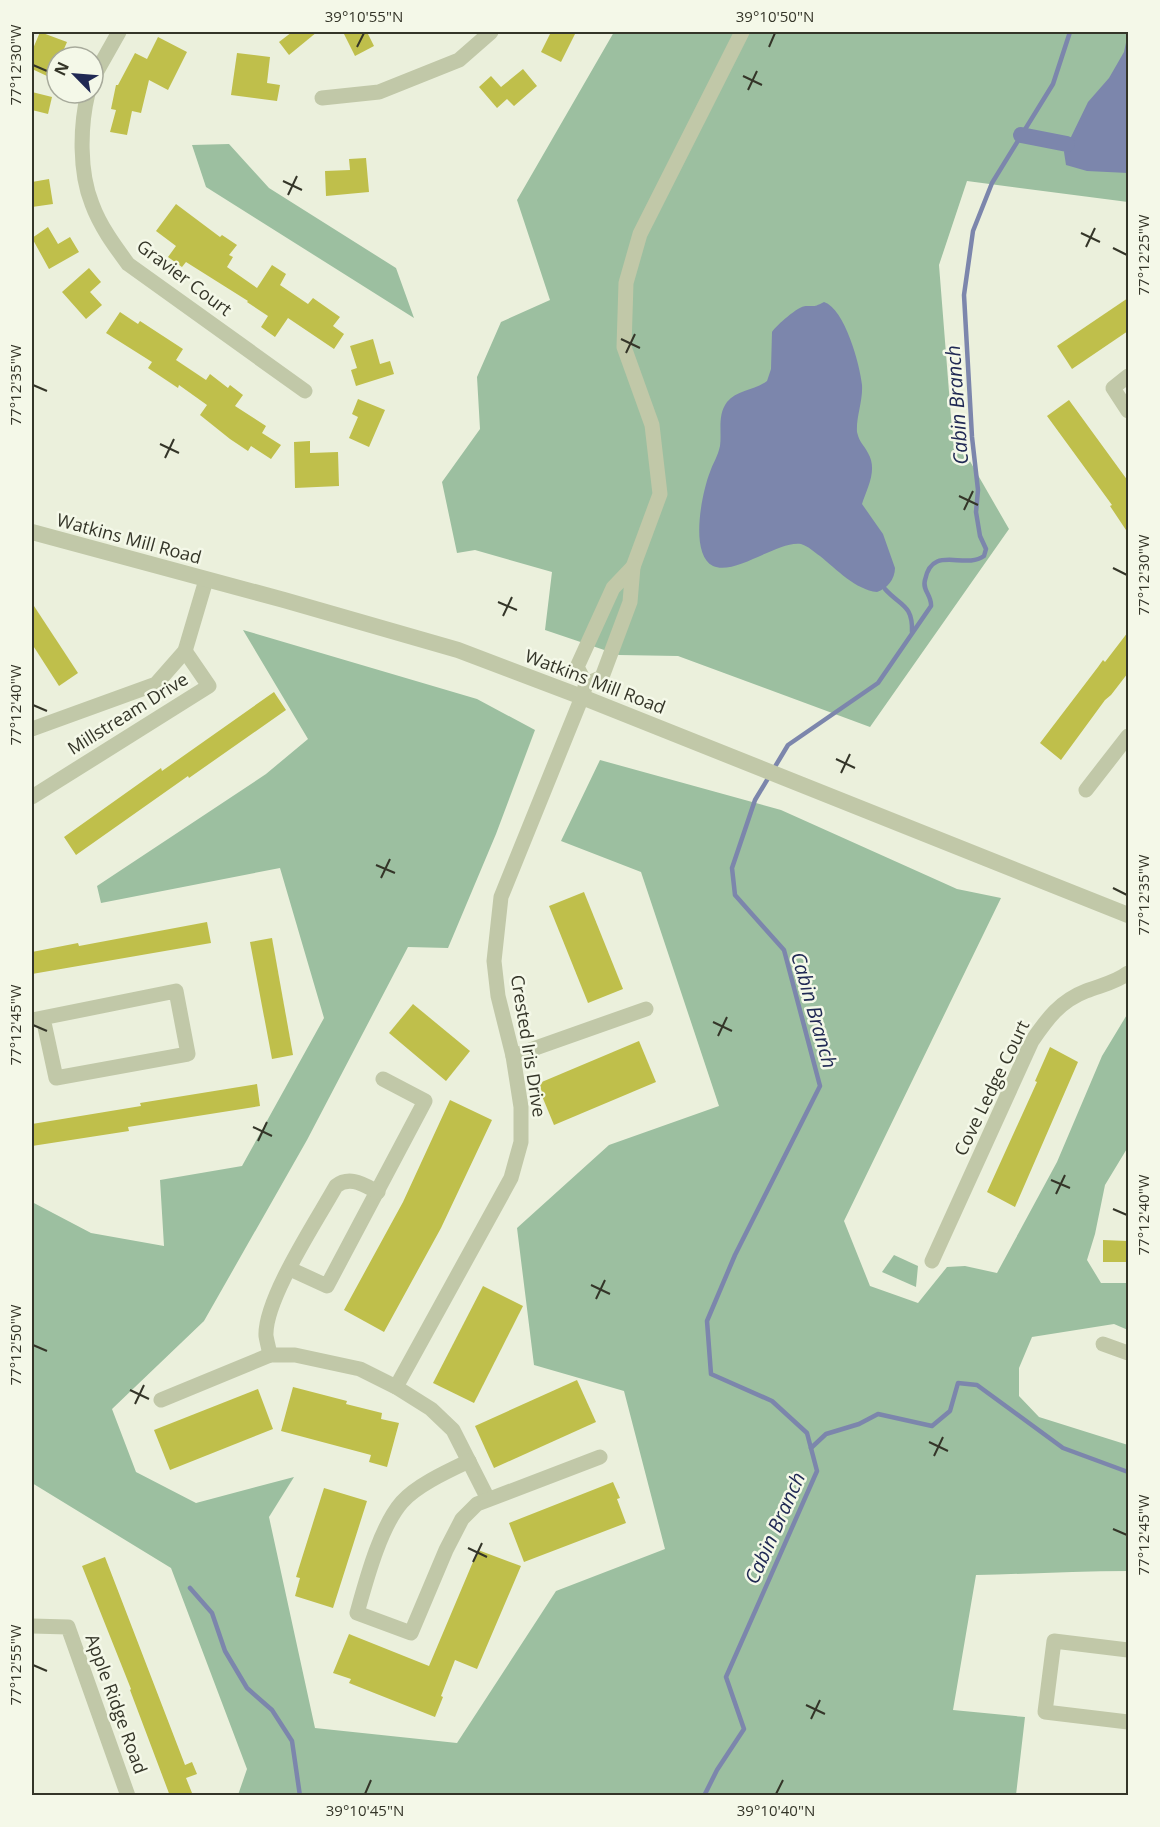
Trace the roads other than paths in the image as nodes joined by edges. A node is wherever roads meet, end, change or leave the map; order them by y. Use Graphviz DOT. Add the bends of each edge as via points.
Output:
graph roads {
  1 [pos="119,32"];
  2 [pos="491,32"];
  3 [pos="742,32"];
  4 [pos="105,57"];
  5 [pos="322,98"];
  6 [pos="85,105"];
  7 [pos="1128,376"];
  8 [pos="305,391"];
  9 [pos="1128,411"];
  10 [pos="32,532"];
  11 [pos="633,567"];
  12 [pos="206,580"];
  13 [pos="185,651"];
  14 [pos="584,691"];
  15 [pos="32,729"];
  16 [pos="1128,736"];
  17 [pos="1086,790"];
  18 [pos="32,796"];
  19 [pos="1128,915"];
  20 [pos="1128,973"];
  21 [pos="646,1009"];
  22 [pos="37,1019"];
  23 [pos="513,1056"];
  24 [pos="382,1079"];
  25 [pos="378,1192"];
  26 [pos="932,1261"];
  27 [pos="290,1269"];
  28 [pos="1103,1344"];
  29 [pos="1128,1353"];
  30 [pos="270,1354"];
  31 [pos="396,1387"];
  32 [pos="161,1400"];
  33 [pos="600,1457"];
  34 [pos="468,1461"];
  35 [pos="488,1499"];
  36 [pos="32,1626"];
  37 [pos="1128,1650"];
  38 [pos="1128,1722"];
  39 [pos="128,1796"];
  1 -- 4 [label="street"];
  2 -- 5 [label="street" via="459,60 379,92"];
  3 -- 11 [label="street" via="640,234 626,283 624,347 652,425 660,494"];
  6 -- 8 [label="street, Gravier Court" via="83,160 91,203 109,239 128,264"];
  7 -- 9 [label="street" via="1113,388"];
  10 -- 12 [label="street, Watkins Mill Road"];
  11 -- 14 [label="street" via="630,602 602,677"];
  11 -- 14 [label="street" via="613,588 577,667"];
  12 -- 13 [label="street, Millstream Drive"];
  12 -- 14 [label="street, Watkins Mill Road" via="421,638"];
  13 -- 15 [label="street, Millstream Drive" via="156,684"];
  13 -- 18 [label="street, Millstream Drive" via="209,686"];
  14 -- 19 [label="street, Watkins Mill Road" via="733,757"];
  14 -- 23 [label="street, Crested Iris Drive" via="501,897 494,961"];
  16 -- 17 [label="street"];
  20 -- 26 [label="street, Cove Ledge Court" via="1118,981 1086,990 1056,1008 1032,1041"];
  21 -- 23 [label="street"];
  22 -- 22 [label="street" via="176,991 188,1054 56,1078"];
  23 -- 31 [label="street, Crested Iris Drive" via="521,1107 521,1142 511,1178"];
  24 -- 25 [label="street" via="425,1101"];
  25 -- 27 [label="street" via="359,1183 342,1181 336,1186"];
  25 -- 27 [label="street" via="327,1286"];
  27 -- 30 [label="street" via="269,1316 266,1336"];
  28 -- 29 [label="street"];
  30 -- 31 [label="street" via="295,1355 360,1370"];
  30 -- 32 [label="street"];
  31 -- 34 [label="street" via="431,1409 453,1430"];
  33 -- 35 [label="street"];
  34 -- 35 [label="street"];
  34 -- 35 [label="street" via="436,1476 402,1502 368,1573 357,1613 411,1633 462,1520 477,1504"];
  36 -- 39 [label="street, Apple Ridge Road" via="68,1627"];
  37 -- 38 [label="street" via="1054,1641 1045,1712"];
}
